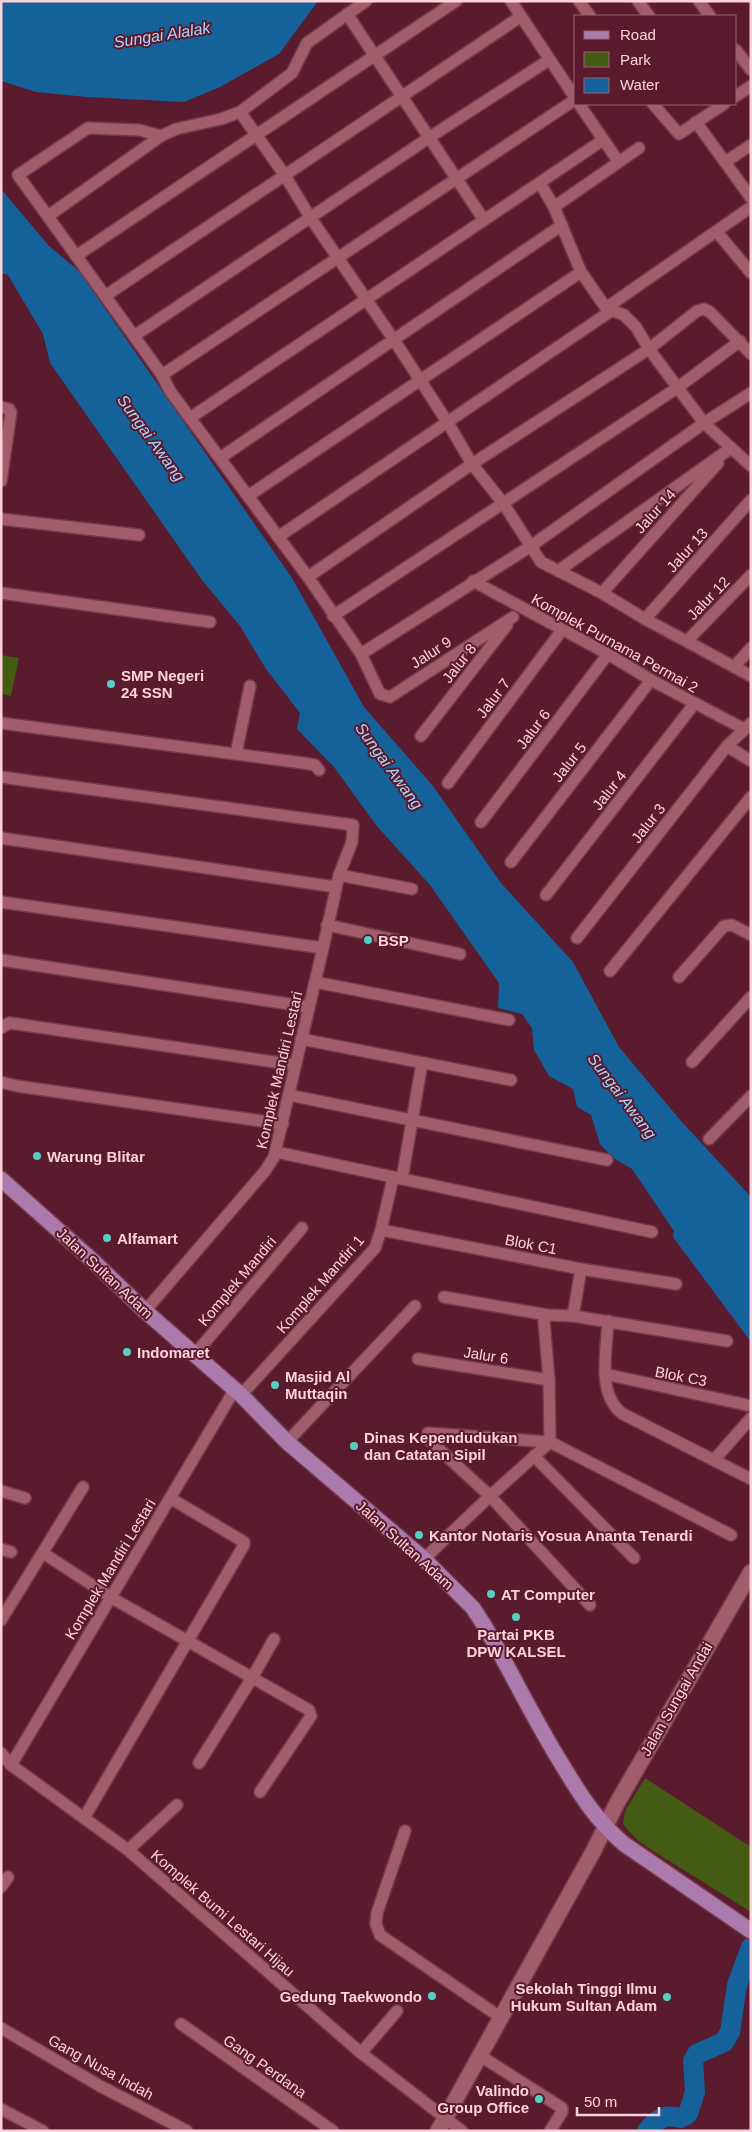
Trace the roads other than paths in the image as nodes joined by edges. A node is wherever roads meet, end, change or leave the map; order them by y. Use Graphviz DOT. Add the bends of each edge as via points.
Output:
graph roads {
  1 [pos="366,1"];
  2 [pos="456,1"];
  3 [pos="511,1"];
  4 [pos="579,1"];
  5 [pos="638,1"];
  6 [pos="699,1"];
  7 [pos="347,14"];
  8 [pos="589,15"];
  9 [pos="648,15"];
  10 [pos="709,15"];
  11 [pos="520,17"];
  12 [pos="737,51"];
  13 [pos="375,56"];
  14 [pos="550,60"];
  15 [pos="751,70"];
  16 [pos="751,86"];
  17 [pos="737,95"];
  18 [pos="400,96"];
  19 [pos="574,96"];
  20 [pos="574,100"];
  21 [pos="580,105"];
  22 [pos="654,105"];
  23 [pos="720,105"];
  24 [pos="240,112"];
  25 [pos="696,122"];
  26 [pos="161,136"];
  27 [pos="255,136"];
  28 [pos="430,137"];
  29 [pos="603,140"];
  30 [pos="751,145"];
  31 [pos="639,148"];
  32 [pos="618,161"];
  33 [pos="724,162"];
  34 [pos="284,174"];
  35 [pos="456,179"];
  36 [pos="540,183"];
  37 [pos="751,198"];
  38 [pos="554,207"];
  39 [pos="751,207"];
  40 [pos="48,216"];
  41 [pos="310,217"];
  42 [pos="484,220"];
  43 [pos="562,225"];
  44 [pos="716,232"];
  45 [pos="76,256"];
  46 [pos="337,258"];
  47 [pos="581,272"];
  48 [pos="751,273"];
  49 [pos="105,296"];
  50 [pos="365,298"];
  51 [pos="608,309"];
  52 [pos="134,336"];
  53 [pos="394,340"];
  54 [pos="740,341"];
  55 [pos="648,349"];
  56 [pos="751,354"];
  57 [pos="162,375"];
  58 [pos="420,381"];
  59 [pos="677,388"];
  60 [pos="751,393"];
  61 [pos="1,408"];
  62 [pos="190,418"];
  63 [pos="448,423"];
  64 [pos="704,423"];
  65 [pos="731,448"];
  66 [pos="220,458"];
  67 [pos="472,464"];
  68 [pos="751,466"];
  69 [pos="1,481"];
  70 [pos="248,496"];
  71 [pos="751,500"];
  72 [pos="502,503"];
  73 [pos="1,519"];
  74 [pos="139,535"];
  75 [pos="278,537"];
  76 [pos="531,546"];
  77 [pos="558,571"];
  78 [pos="751,575"];
  79 [pos="308,577"];
  80 [pos="473,581"];
  81 [pos="1,593"];
  82 [pos="602,593"];
  83 [pos="521,608"];
  84 [pos="333,616"];
  85 [pos="513,617"];
  86 [pos="645,619"];
  87 [pos="210,622"];
  88 [pos="562,630"];
  89 [pos="688,641"];
  90 [pos="751,648"];
  91 [pos="361,654"];
  92 [pos="608,654"];
  93 [pos="734,667"];
  94 [pos="751,676"];
  95 [pos="652,680"];
  96 [pos="250,686"];
  97 [pos="695,703"];
  98 [pos="1,724"];
  99 [pos="749,725"];
  100 [pos="421,736"];
  101 [pos="727,746"];
  102 [pos="236,754"];
  103 [pos="751,761"];
  104 [pos="319,770"];
  105 [pos="1,777"];
  106 [pos="448,783"];
  107 [pos="751,797"];
  108 [pos="481,822"];
  109 [pos="1,838"];
  110 [pos="511,862"];
  111 [pos="339,874"];
  112 [pos="336,887"];
  113 [pos="412,888"];
  114 [pos="546,895"];
  115 [pos="1,902"];
  116 [pos="327,925"];
  117 [pos="751,935"];
  118 [pos="577,938"];
  119 [pos="323,948"];
  120 [pos="460,954"];
  121 [pos="1,960"];
  122 [pos="610,971"];
  123 [pos="679,976"];
  124 [pos="315,982"];
  125 [pos="751,997"];
  126 [pos="309,1007"];
  127 [pos="509,1020"];
  128 [pos="1,1028"];
  129 [pos="302,1039"];
  130 [pos="692,1062"];
  131 [pos="422,1063"];
  132 [pos="295,1065"];
  133 [pos="511,1080"];
  134 [pos="1,1082"];
  135 [pos="289,1095"];
  136 [pos="751,1096"];
  137 [pos="411,1120"];
  138 [pos="283,1124"];
  139 [pos="709,1138"];
  140 [pos="276,1152"];
  141 [pos="607,1160"];
  142 [pos="397,1178"];
  143 [pos="1,1179"];
  144 [pos="302,1228"];
  145 [pos="381,1230"];
  146 [pos="652,1232"];
  147 [pos="581,1270"];
  148 [pos="676,1284"];
  149 [pos="444,1296"];
  150 [pos="415,1306"];
  151 [pos="145,1310"];
  152 [pos="548,1315"];
  153 [pos="573,1316"];
  154 [pos="608,1320"];
  155 [pos="727,1341"];
  156 [pos="195,1354"];
  157 [pos="418,1360"];
  158 [pos="605,1374"];
  159 [pos="550,1380"];
  160 [pos="238,1392"];
  161 [pos="751,1406"];
  162 [pos="751,1418"];
  163 [pos="287,1442"];
  164 [pos="550,1442"];
  165 [pos="534,1456"];
  166 [pos="714,1460"];
  167 [pos="751,1479"];
  168 [pos="83,1486"];
  169 [pos="1,1491"];
  170 [pos="490,1496"];
  171 [pos="25,1498"];
  172 [pos="170,1498"];
  173 [pos="731,1534"];
  174 [pos="42,1553"];
  175 [pos="634,1558"];
  176 [pos="424,1559"];
  177 [pos="751,1572"];
  178 [pos="112,1598"];
  179 [pos="590,1606"];
  180 [pos="1,1620"];
  181 [pos="274,1638"];
  182 [pos="187,1640"];
  183 [pos="252,1678"];
  184 [pos="1,1753"];
  185 [pos="11,1764"];
  186 [pos="199,1764"];
  187 [pos="260,1792"];
  188 [pos="177,1805"];
  189 [pos="84,1818"];
  190 [pos="605,1827"];
  191 [pos="405,1831"];
  192 [pos="128,1850"];
  193 [pos="8,1877"];
  194 [pos="1,1888"];
  195 [pos="750,1931"];
  196 [pos="397,2011"];
  197 [pos="500,2017"];
  198 [pos="181,2024"];
  199 [pos="1,2028"];
  200 [pos="360,2053"];
  201 [pos="479,2055"];
  202 [pos="3,2114"];
  203 [pos="441,2125"];
  204 [pos="43,2131"];
  205 [pos="187,2131"];
  206 [pos="333,2131"];
  207 [pos="462,2131"];
  208 [pos="550,2131"];
  1 -- 7 [label="street"];
  2 -- 13 [label="street"];
  3 -- 11 [label="street"];
  4 -- 8 [label="street"];
  5 -- 9 [label="street"];
  6 -- 10 [label="street"];
  7 -- 13 [label="street"];
  7 -- 24 [label="street" via="307,43 292,73"];
  11 -- 14 [label="street"];
  11 -- 18 [label="street"];
  12 -- 15 [label="street"];
  13 -- 18 [label="street"];
  13 -- 27 [label="street"];
  14 -- 19 [label="street"];
  14 -- 28 [label="street"];
  16 -- 17 [label="street"];
  18 -- 28 [label="street"];
  18 -- 34 [label="street"];
  20 -- 35 [label="street"];
  21 -- 29 [label="street"];
  22 -- 25 [label="street" via="679,134"];
  23 -- 25 [label="street"];
  24 -- 26 [label="street"];
  24 -- 27 [label="street"];
  25 -- 33 [label="street"];
  26 -- 40 [label="street"];
  26 -- 40 [label="street" via="139,130 88,128 18,175"];
  27 -- 34 [label="street"];
  27 -- 45 [label="street"];
  28 -- 35 [label="street"];
  28 -- 41 [label="street"];
  29 -- 32 [label="street"];
  29 -- 36 [label="street"];
  30 -- 33 [label="street"];
  31 -- 32 [label="street"];
  32 -- 38 [label="street"];
  33 -- 37 [label="street"];
  34 -- 41 [label="street"];
  34 -- 49 [label="street"];
  35 -- 42 [label="street"];
  35 -- 46 [label="street"];
  36 -- 38 [label="street"];
  36 -- 42 [label="street"];
  38 -- 43 [label="street"];
  39 -- 44 [label="street"];
  40 -- 45 [label="street"];
  41 -- 46 [label="street"];
  41 -- 52 [label="street"];
  42 -- 50 [label="street"];
  43 -- 47 [label="street"];
  43 -- 53 [label="street"];
  44 -- 48 [label="street"];
  44 -- 51 [label="street"];
  45 -- 49 [label="street"];
  46 -- 50 [label="street"];
  46 -- 57 [label="street"];
  47 -- 51 [label="street"];
  47 -- 58 [label="street"];
  49 -- 52 [label="street"];
  50 -- 53 [label="street"];
  50 -- 62 [label="street"];
  51 -- 55 [label="street" via="624,315 636,327"];
  51 -- 63 [label="street"];
  52 -- 57 [label="street"];
  53 -- 58 [label="street"];
  53 -- 66 [label="street"];
  54 -- 55 [label="street" via="704,309"];
  54 -- 56 [label="street"];
  54 -- 59 [label="street"];
  55 -- 59 [label="street"];
  55 -- 67 [label="street"];
  57 -- 62 [label="street"];
  58 -- 63 [label="street"];
  58 -- 70 [label="street"];
  59 -- 64 [label="street"];
  59 -- 72 [label="street"];
  60 -- 64 [label="street"];
  61 -- 69 [label="street" via="10,412"];
  62 -- 66 [label="street"];
  63 -- 67 [label="street"];
  63 -- 75 [label="street"];
  64 -- 65 [label="street"];
  64 -- 76 [label="street"];
  65 -- 68 [label="street"];
  65 -- 77 [label="street"];
  65 -- 82 [label="street, Jalur 14"];
  66 -- 70 [label="street"];
  67 -- 72 [label="street"];
  67 -- 79 [label="street"];
  70 -- 75 [label="street"];
  71 -- 86 [label="street, Jalur 13"];
  72 -- 76 [label="street"];
  72 -- 84 [label="street"];
  73 -- 74 [label="street"];
  75 -- 79 [label="street"];
  76 -- 77 [label="street" via="541,562"];
  76 -- 80 [label="street"];
  77 -- 82 [label="street"];
  78 -- 89 [label="street, Jalur 12"];
  79 -- 84 [label="street"];
  80 -- 83 [label="street, Komplek Purnama Permai 2"];
  80 -- 91 [label="street"];
  81 -- 87 [label="street"];
  82 -- 86 [label="street"];
  83 -- 85 [label="street, Jalur 8"];
  83 -- 88 [label="street, Komplek Purnama Permai 2"];
  84 -- 91 [label="street"];
  85 -- 91 [label="street, Jalur 9" via="390,697 380,694"];
  85 -- 100 [label="street, Jalur 8"];
  86 -- 89 [label="street"];
  88 -- 92 [label="street, Komplek Purnama Permai 2"];
  88 -- 106 [label="street, Jalur 7"];
  89 -- 93 [label="street"];
  90 -- 93 [label="street"];
  92 -- 95 [label="street, Komplek Purnama Permai 2"];
  92 -- 108 [label="street, Jalur 6"];
  93 -- 94 [label="street"];
  95 -- 97 [label="street, Komplek Purnama Permai 2"];
  95 -- 110 [label="street, Jalur 5"];
  96 -- 102 [label="street"];
  97 -- 99 [label="street, Komplek Purnama Permai 2"];
  97 -- 114 [label="street, Jalur 4"];
  98 -- 102 [label="street"];
  99 -- 101 [label="street, Jalur 3"];
  101 -- 103 [label="street"];
  101 -- 118 [label="street, Jalur 3"];
  102 -- 104 [label="street" via="303,762 315,765"];
  105 -- 111 [label="street, Komplek Mandiri Lestari" via="353,825 352,842"];
  107 -- 122 [label="street"];
  109 -- 112 [label="street"];
  111 -- 112 [label="street, Komplek Mandiri Lestari"];
  111 -- 113 [label="street"];
  112 -- 116 [label="street, Komplek Mandiri Lestari"];
  115 -- 119 [label="street"];
  116 -- 119 [label="street, Komplek Mandiri Lestari"];
  116 -- 120 [label="street"];
  117 -- 123 [label="street" via="732,925 724,926"];
  119 -- 124 [label="street, Komplek Mandiri Lestari"];
  121 -- 126 [label="street"];
  124 -- 126 [label="street, Komplek Mandiri Lestari"];
  124 -- 127 [label="street"];
  125 -- 130 [label="street"];
  126 -- 129 [label="street, Komplek Mandiri Lestari"];
  128 -- 132 [label="street" via="9,1023 17,1024"];
  129 -- 131 [label="street"];
  129 -- 132 [label="street, Komplek Mandiri Lestari"];
  131 -- 133 [label="street"];
  131 -- 137 [label="street, Komplek Mandiri 1"];
  132 -- 135 [label="street, Komplek Mandiri Lestari"];
  134 -- 138 [label="street"];
  135 -- 137 [label="street"];
  135 -- 138 [label="street, Komplek Mandiri Lestari"];
  136 -- 139 [label="street"];
  137 -- 141 [label="street"];
  137 -- 142 [label="street, Komplek Mandiri 1"];
  138 -- 140 [label="street, Komplek Mandiri Lestari"];
  140 -- 142 [label="street"];
  140 -- 151 [label="street, Komplek Mandiri Lestari" via="266,1170"];
  142 -- 145 [label="street, Komplek Mandiri 1"];
  142 -- 146 [label="street"];
  143 -- 151 [label="main road, Jalan Sultan Adam"];
  144 -- 156 [label="street, Komplek Mandiri"];
  145 -- 147 [label="street, Blok C1"];
  145 -- 160 [label="street, Komplek Mandiri 1" via="375,1248"];
  147 -- 148 [label="street, Blok C1"];
  147 -- 153 [label="street"];
  149 -- 152 [label="street"];
  150 -- 163 [label="street"];
  151 -- 156 [label="main road, Jalan Sultan Adam"];
  152 -- 153 [label="street"];
  152 -- 159 [label="street" via="544,1320"];
  153 -- 154 [label="street"];
  154 -- 155 [label="street"];
  154 -- 158 [label="street"];
  156 -- 160 [label="main road, Jalan Sultan Adam"];
  157 -- 159 [label="street, Jalur 6"];
  158 -- 161 [label="street, Blok C3"];
  158 -- 166 [label="street" via="608,1394 618,1410"];
  159 -- 164 [label="street"];
  160 -- 163 [label="main road, Jalan Sultan Adam"];
  160 -- 172 [label="street, Komplek Mandiri Lestari"];
  162 -- 166 [label="street"];
  163 -- 176 [label="main road, Jalan Sultan Adam"];
  164 -- 165 [label="street"];
  164 -- 170 [label="street" via="428,1433 428,1438"];
  164 -- 173 [label="street"];
  165 -- 170 [label="street"];
  165 -- 175 [label="street"];
  166 -- 167 [label="street"];
  168 -- 174 [label="street"];
  169 -- 171 [label="street"];
  170 -- 176 [label="street"];
  170 -- 179 [label="street"];
  172 -- 178 [label="street, Komplek Mandiri Lestari"];
  172 -- 182 [label="street" via="244,1543"];
  174 -- 178 [label="street"];
  174 -- 180 [label="street"];
  176 -- 190 [label="main road, Jalan Sultan Adam" via="480,1619 547,1740 588,1808"];
  177 -- 190 [label="main road, Jalan Sungai Andai"];
  178 -- 182 [label="street"];
  178 -- 185 [label="street, Komplek Mandiri Lestari"];
  181 -- 183 [label="street"];
  182 -- 183 [label="street"];
  182 -- 189 [label="street"];
  183 -- 186 [label="street"];
  183 -- 187 [label="street" via="311,1713"];
  184 -- 185 [label="street, Komplek Bumi Lestari Hijau"];
  185 -- 189 [label="street, Komplek Bumi Lestari Hijau"];
  188 -- 192 [label="street"];
  189 -- 192 [label="street, Komplek Bumi Lestari Hijau"];
  190 -- 195 [label="main road, Jalan Sultan Adam" via="624,1844"];
  190 -- 197 [label="main road"];
  191 -- 197 [label="street" via="377,1913 380,1935"];
  192 -- 200 [label="street, Komplek Bumi Lestari Hijau"];
  193 -- 194 [label="street"];
  196 -- 200 [label="street"];
  197 -- 201 [label="main road"];
  198 -- 206 [label="street, Gang Perdana"];
  199 -- 205 [label="street, Gang Nusa Indah" via="100,2086"];
  200 -- 203 [label="street, Komplek Bumi Lestari Hijau"];
  201 -- 203 [label="main road"];
  201 -- 208 [label="street" via="562,2108"];
  202 -- 204 [label="street"];
  203 -- 207 [label="street, Komplek Bumi Lestari Hijau"];
}
